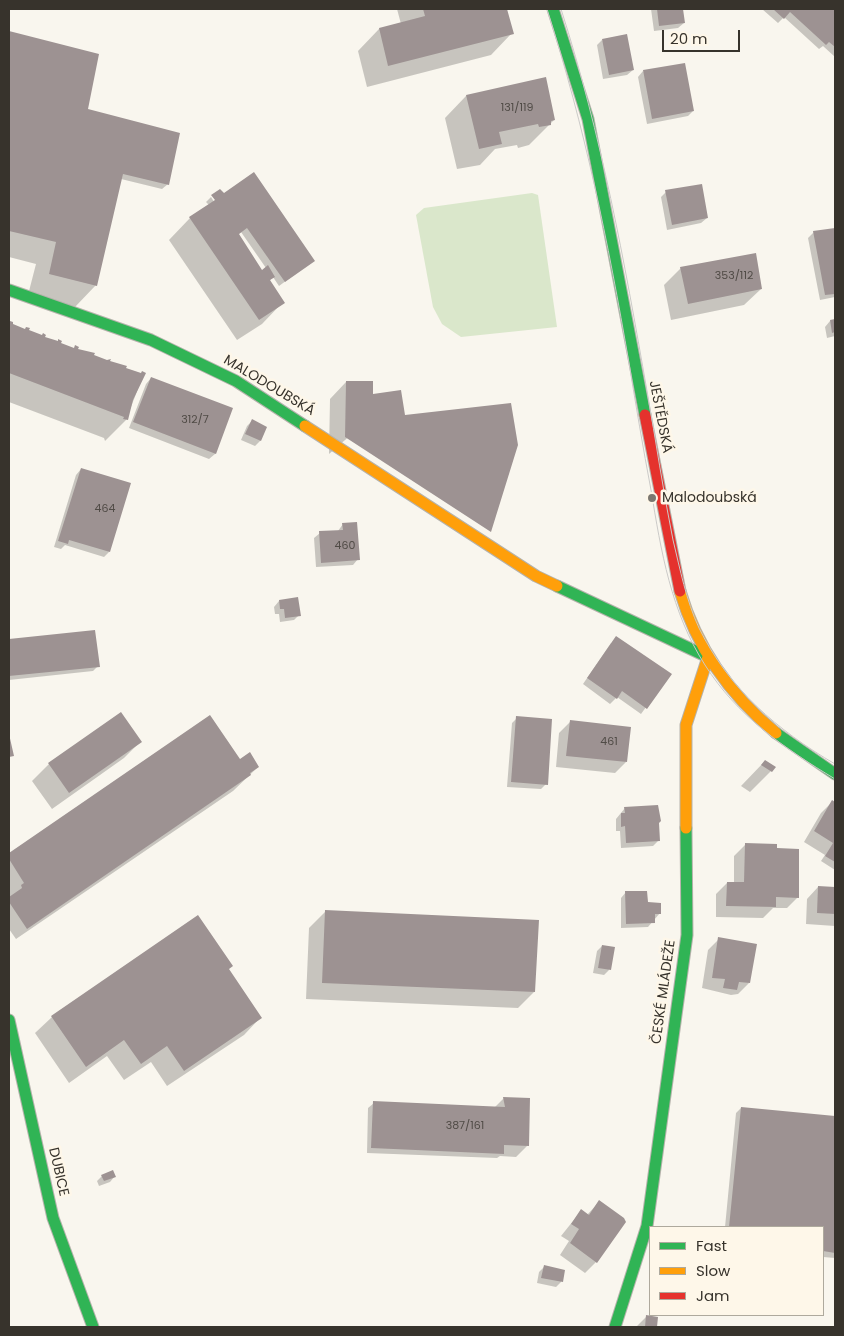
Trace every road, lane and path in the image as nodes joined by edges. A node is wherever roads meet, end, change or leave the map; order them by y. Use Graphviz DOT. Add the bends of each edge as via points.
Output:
graph roads {
  1 [pos="553,9"];
  2 [pos="9,290"];
  3 [pos="708,657"];
  4 [pos="835,774"];
  5 [pos="9,1020"];
  6 [pos="94,1327"];
  7 [pos="615,1327"];
  1 -- 3 [label="street, JEŠTĚDSKÁ" via="588,119 680,593"];
  2 -- 3 [label="street, MALODOUBSKÁ" via="151,340 236,381 536,576"];
  3 -- 4 [label="street, JEŠTĚDSKÁ" via="743,705 778,736"];
  3 -- 7 [label="street, ČESKÉ MLÁDEŽE" via="686,725 686,935 647,1226"];
  5 -- 6 [label="street, DUBICE" via="53,1218"];
}
